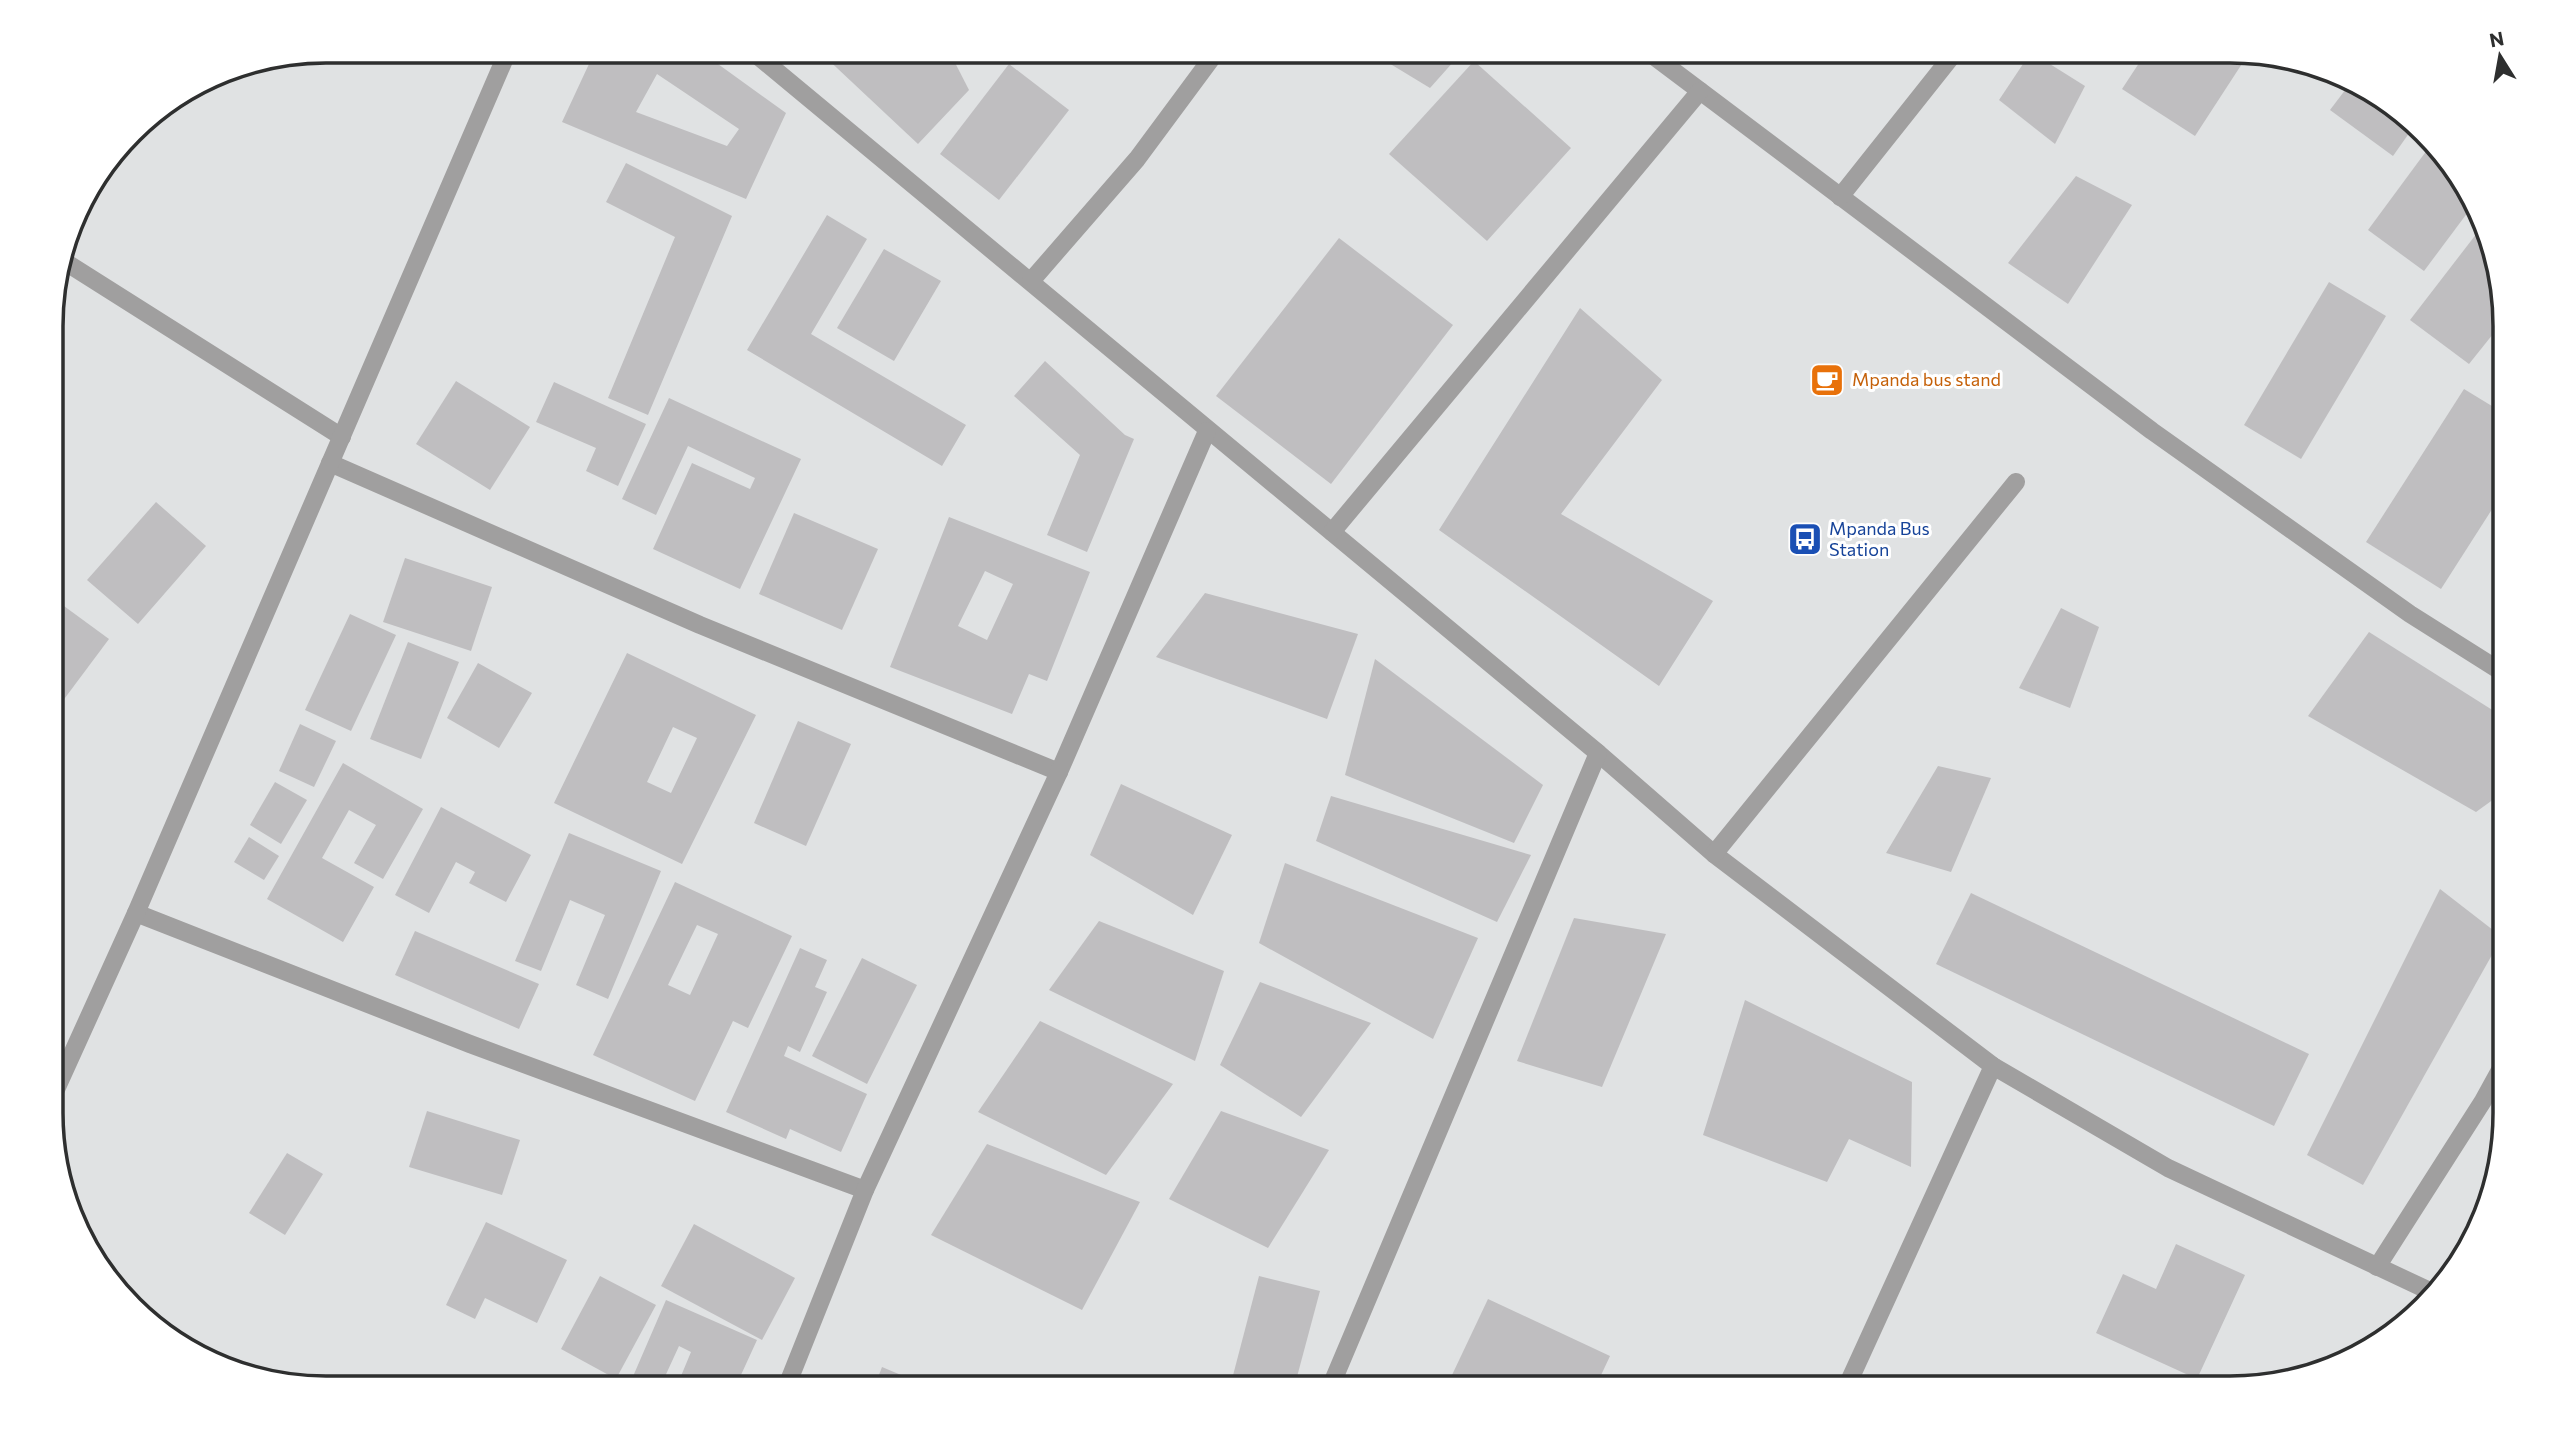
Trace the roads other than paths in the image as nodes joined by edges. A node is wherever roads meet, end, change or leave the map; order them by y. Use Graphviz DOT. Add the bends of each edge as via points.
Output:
graph roads {
  1 [pos="503,63"];
  2 [pos="772,63"];
  3 [pos="1208,63"];
  4 [pos="1663,63"];
  5 [pos="1946,63"];
  6 [pos="1700,92"];
  7 [pos="1840,197"];
  8 [pos="70,265"];
  9 [pos="1031,281"];
  10 [pos="1207,430"];
  11 [pos="342,437"];
  12 [pos="330,463"];
  13 [pos="2015,482"];
  14 [pos="1332,532"];
  15 [pos="2493,666"];
  16 [pos="1598,754"];
  17 [pos="1059,772"];
  18 [pos="1714,854"];
  19 [pos="136,913"];
  20 [pos="1993,1066"];
  21 [pos="63,1074"];
  22 [pos="2493,1083"];
  23 [pos="865,1190"];
  24 [pos="2377,1266"];
  25 [pos="2426,1289"];
  26 [pos="791,1376"];
  27 [pos="1335,1376"];
  28 [pos="1851,1376"];
  1 -- 11 [label="street"];
  2 -- 9 [label="street"];
  3 -- 9 [label="street" via="1137,159"];
  4 -- 6 [label="street"];
  5 -- 7 [label="street"];
  6 -- 7 [label="street"];
  6 -- 14 [label="street"];
  7 -- 15 [label="street" via="2152,431 2410,614"];
  8 -- 11 [label="street"];
  9 -- 10 [label="street"];
  10 -- 14 [label="street"];
  10 -- 17 [label="street"];
  11 -- 12 [label="street"];
  12 -- 17 [label="street" via="713,630"];
  12 -- 19 [label="street"];
  13 -- 18 [label="street"];
  14 -- 16 [label="street"];
  16 -- 18 [label="street"];
  16 -- 27 [label="street"];
  17 -- 23 [label="street"];
  18 -- 20 [label="street"];
  19 -- 21 [label="street"];
  19 -- 23 [label="street" via="470,1044"];
  20 -- 24 [label="street" via="2168,1168"];
  20 -- 28 [label="street"];
  22 -- 24 [label="street"];
  23 -- 26 [label="street"];
  24 -- 25 [label="street"];
}
